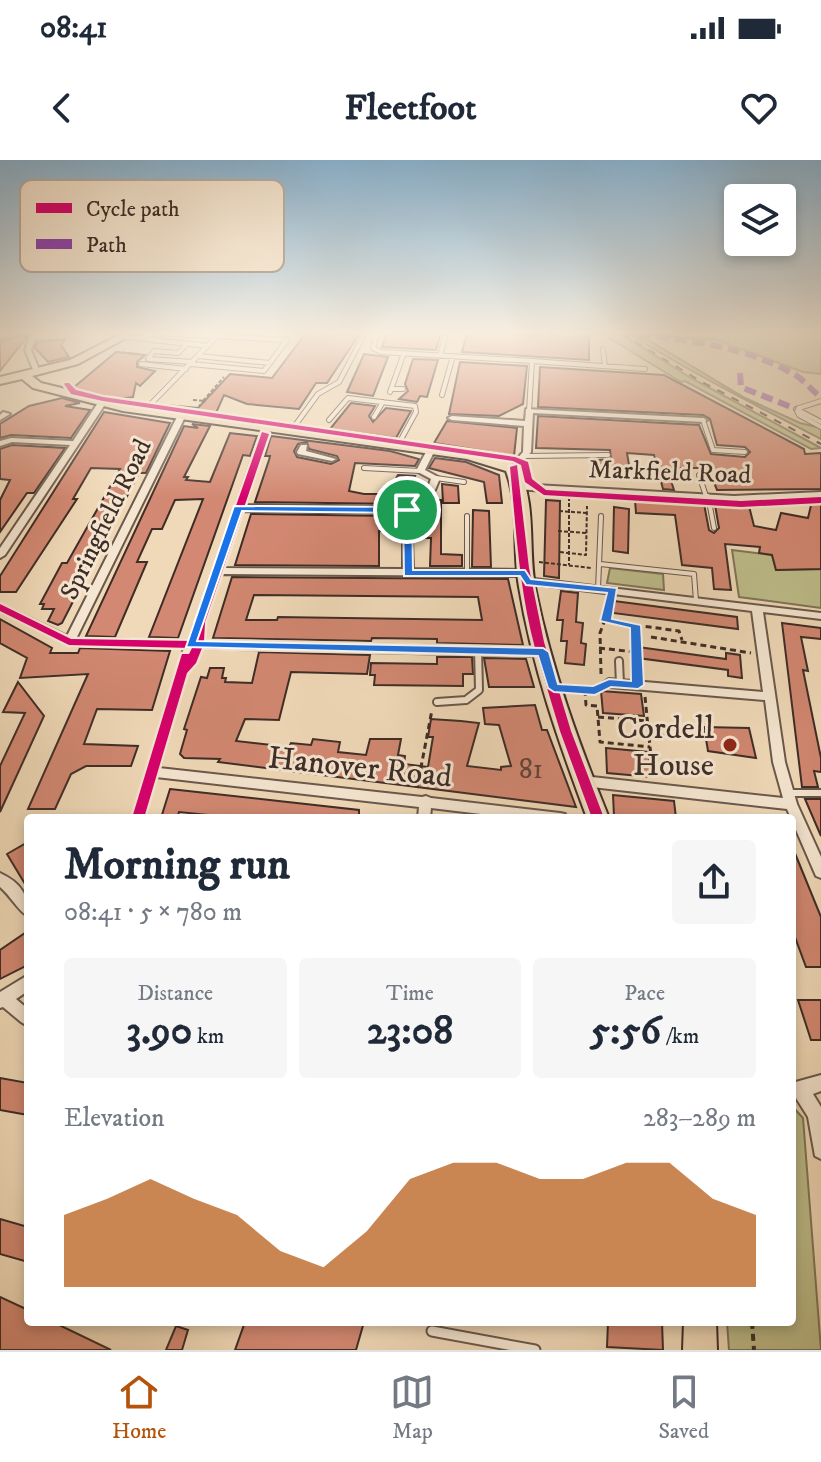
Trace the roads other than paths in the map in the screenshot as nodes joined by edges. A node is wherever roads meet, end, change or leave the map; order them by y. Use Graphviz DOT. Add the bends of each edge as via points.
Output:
graph roads {
  1 [pos="47,389"];
  2 [pos="167,389"];
  3 [pos="328,389"];
  4 [pos="391,389"];
  5 [pos="403,389"];
  6 [pos="444,389"];
  7 [pos="530,389"];
  8 [pos="53,390"];
  9 [pos="442,395"];
  10 [pos="821,401"];
  11 [pos="383,402"];
  12 [pos="102,403"];
  13 [pos="189,410"];
  14 [pos="145,411"];
  15 [pos="529,411"];
  16 [pos="374,417"];
  17 [pos="452,418"];
  18 [pos="329,420"];
  19 [pos="703,420"];
  20 [pos="528,424"];
  21 [pos="821,424"];
  22 [pos="267,428"];
  23 [pos="291,431"];
  24 [pos="308,440"];
  25 [pos="73,443"];
  26 [pos="0,444"];
  27 [pos="398,445"];
  28 [pos="431,450"];
  29 [pos="745,452"];
  30 [pos="608,455"];
  31 [pos="525,456"];
  32 [pos="332,459"];
  33 [pos="364,468"];
  34 [pos="420,471"];
  35 [pos="699,475"];
  36 [pos="436,478"];
  37 [pos="515,478"];
  38 [pos="464,482"];
  39 [pos="431,490"];
  40 [pos="821,495"];
  41 [pos="707,496"];
  42 [pos="238,508"];
  43 [pos="467,516"];
  44 [pos="601,516"];
  45 [pos="714,528"];
  46 [pos="5,539"];
  47 [pos="0,555"];
  48 [pos="600,566"];
  49 [pos="217,571"];
  50 [pos="525,572"];
  51 [pos="408,573"];
  52 [pos="467,573"];
  53 [pos="598,589"];
  54 [pos="696,601"];
  55 [pos="0,607"];
  56 [pos="757,608"];
  57 [pos="821,616"];
  58 [pos="69,642"];
  59 [pos="194,644"];
  60 [pos="478,649"];
  61 [pos="543,652"];
  62 [pos="619,661"];
  63 [pos="614,684"];
  64 [pos="770,697"];
  65 [pos="437,702"];
  66 [pos="154,772"];
  67 [pos="583,781"];
  68 [pos="821,793"];
  69 [pos="790,798"];
  70 [pos="421,800"];
  71 [pos="139,814"];
  72 [pos="423,814"];
  73 [pos="528,814"];
  74 [pos="596,814"];
  75 [pos="821,872"];
  76 [pos="0,879"];
  77 [pos="24,904"];
  78 [pos="24,985"];
  79 [pos="2,1000"];
  80 [pos="24,1016"];
  81 [pos="821,1083"];
  82 [pos="796,1090"];
  83 [pos="820,1126"];
  84 [pos="821,1150"];
  85 [pos="700,1326"];
  86 [pos="432,1331"];
  87 [pos="535,1350"];
  88 [pos="700,1350"];
  1 -- 8 [label="main road"];
  2 -- 14 [label="lane"];
  3 -- 23 [label="lane"];
  4 -- 5 [label="lane"];
  6 -- 9 [label="lane"];
  7 -- 15 [label="lane"];
  8 -- 12 [label="main road"];
  10 -- 21 [label="lane" via="796,409"];
  11 -- 16 [label="lane"];
  11 -- 18 [label="lane" via="348,398"];
  11 -- 27 [label="lane" via="417,408"];
  12 -- 14 [label="main road"];
  12 -- 25 [label="street"];
  13 -- 14 [label="main road"];
  13 -- 22 [label="main road"];
  13 -- 58 [label="street, Springfield Road"];
  15 -- 19 [label="street"];
  15 -- 20 [label="street"];
  17 -- 20 [label="street"];
  19 -- 29 [label="lane" via="713,450"];
  20 -- 31 [label="street"];
  22 -- 23 [label="main road"];
  22 -- 42 [label="street"];
  23 -- 24 [label="main road"];
  24 -- 27 [label="main road"];
  24 -- 32 [label="street" via="301,452 310,460"];
  25 -- 26 [label="street"];
  25 -- 46 [label="street"];
  27 -- 28 [label="main road"];
  28 -- 34 [label="street"];
  28 -- 37 [label="main road" via="492,460"];
  30 -- 31 [label="lane"];
  31 -- 37 [label="street"];
  33 -- 34 [label="lane"];
  34 -- 36 [label="street"];
  35 -- 41 [label="lane"];
  36 -- 38 [label="lane"];
  36 -- 39 [label="street"];
  37 -- 41 [label="street, Markfield Road" via="542,489"];
  37 -- 50 [label="main road"];
  40 -- 41 [label="street, Markfield Road"];
  41 -- 45 [label="lane"];
  42 -- 49 [label="street"];
  42 -- 51 [label="street" via="407,510"];
  43 -- 52 [label="lane"];
  44 -- 48 [label="lane"];
  46 -- 47 [label="street"];
  48 -- 53 [label="lane"];
  48 -- 54 [label="lane" via="694,574"];
  49 -- 51 [label="street"];
  49 -- 59 [label="street"];
  50 -- 52 [label="street"];
  50 -- 53 [label="street"];
  50 -- 61 [label="main road"];
  51 -- 52 [label="street"];
  53 -- 54 [label="street"];
  54 -- 56 [label="street"];
  55 -- 58 [label="street"];
  56 -- 57 [label="street"];
  56 -- 64 [label="street"];
  58 -- 59 [label="street"];
  59 -- 60 [label="street"];
  59 -- 66 [label="street"];
  60 -- 61 [label="street"];
  60 -- 65 [label="lane" via="479,690 466,700"];
  61 -- 67 [label="main road"];
  62 -- 63 [label="lane"];
  63 -- 64 [label="street"];
  64 -- 69 [label="street"];
  66 -- 70 [label="street, Hanover Road"];
  66 -- 71 [label="street"];
  67 -- 69 [label="street"];
  67 -- 74 [label="main road"];
  68 -- 69 [label="lane"];
  69 -- 75 [label="street"];
  70 -- 72 [label="street"];
  70 -- 73 [label="street, Hanover Road"];
  76 -- 77 [label="street"];
  78 -- 79 [label="street"];
  79 -- 80 [label="street"];
  81 -- 82 [label="street"];
  82 -- 83 [label="street"];
  83 -- 84 [label="street"];
  85 -- 88 [label="main road"];
  86 -- 87 [label="lane"];
}
